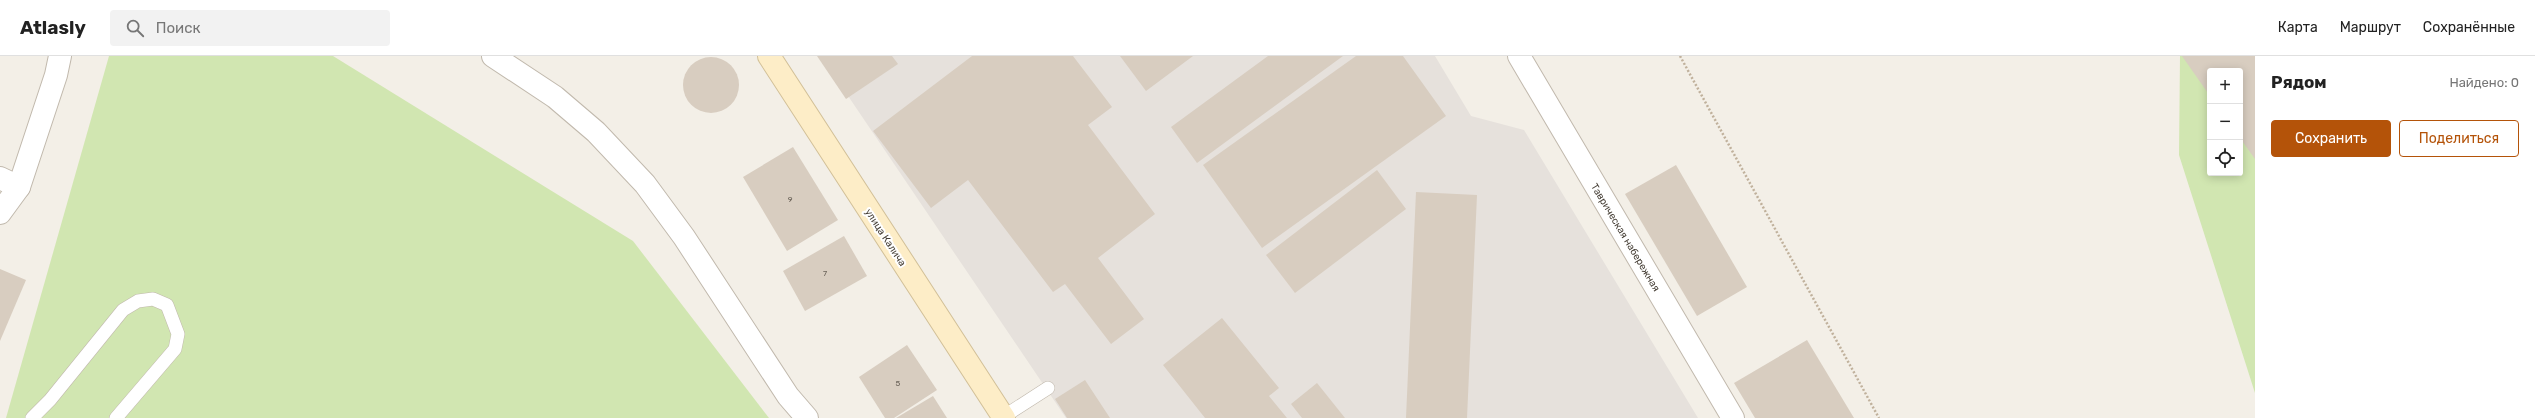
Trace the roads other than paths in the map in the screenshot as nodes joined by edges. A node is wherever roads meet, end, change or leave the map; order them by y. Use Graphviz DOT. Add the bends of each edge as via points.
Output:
graph roads {
  1 [pos="60,56"];
  2 [pos="493,56"];
  3 [pos="769,56"];
  4 [pos="1519,56"];
  5 [pos="9,183"];
  6 [pos="0,213"];
  7 [pos="1048,388"];
  8 [pos="1004,417"];
  9 [pos="32,418"];
  10 [pos="116,418"];
  11 [pos="807,418"];
  12 [pos="1733,418"];
  1 -- 5 [label="street" via="56,75"];
  2 -- 11 [label="street" via="555,97 596,132 645,184 684,237 788,396"];
  3 -- 8 [label="main road, улица Калича"];
  4 -- 12 [label="street, Таврическая набережная"];
  5 -- 6 [label="street"];
  7 -- 8 [label="lane"];
  9 -- 10 [label="lane" via="50,400 123,310 138,301 153,299 167,305 174,319 178,334 175,349"];
}
